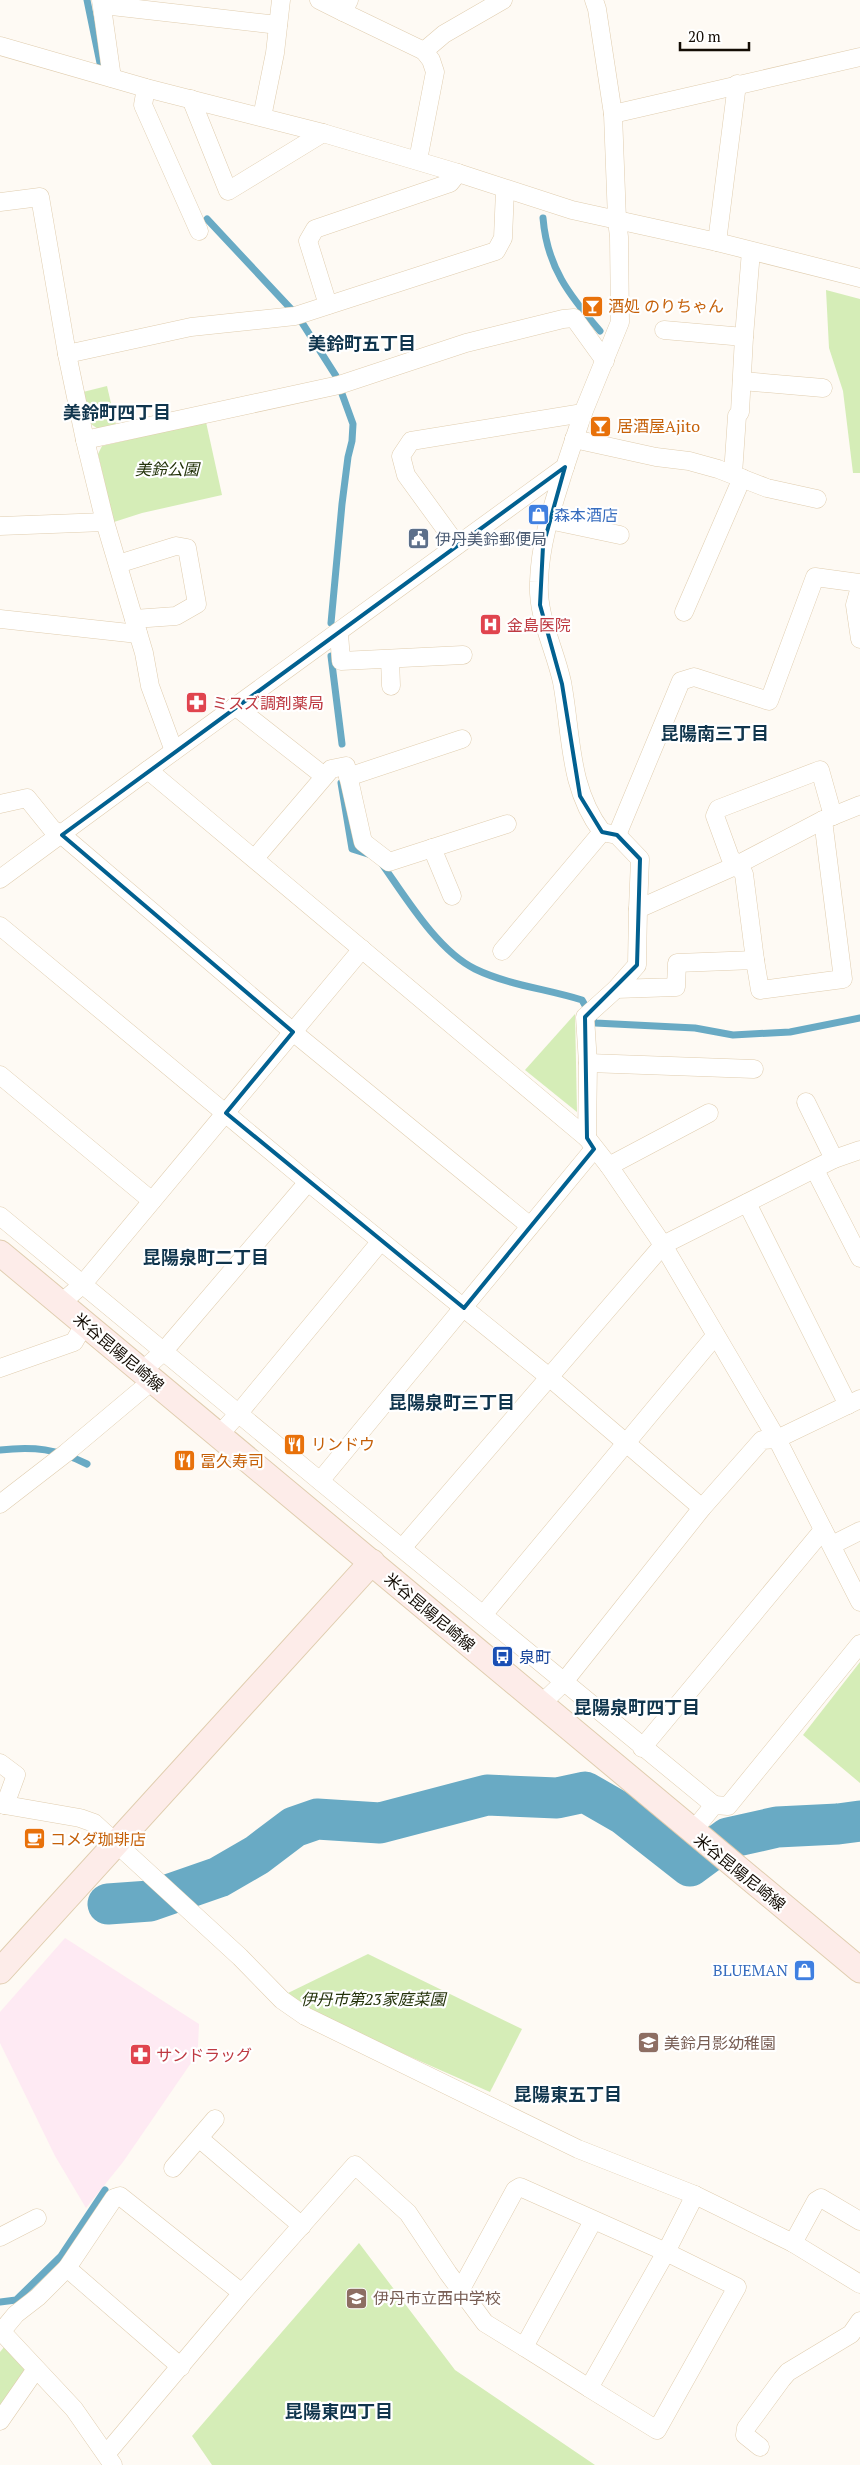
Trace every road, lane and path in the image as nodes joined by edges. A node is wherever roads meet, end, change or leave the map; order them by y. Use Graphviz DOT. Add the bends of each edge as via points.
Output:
graph roads {
  1 [pos="281,0"];
  2 [pos="319,0"];
  3 [pos="503,0"];
  4 [pos="594,0"];
  5 [pos="102,2"];
  6 [pos="346,6"];
  7 [pos="278,25"];
  8 [pos="0,46"];
  9 [pos="424,51"];
  10 [pos="860,56"];
  11 [pos="112,78"];
  12 [pos="737,84"];
  13 [pos="146,88"];
  14 [pos="191,99"];
  15 [pos="613,114"];
  16 [pos="262,117"];
  17 [pos="323,133"];
  18 [pos="418,160"];
  19 [pos="458,173"];
  20 [pos="505,190"];
  21 [pos="0,202"];
  22 [pos="617,220"];
  23 [pos="198,231"];
  24 [pos="718,242"];
  25 [pos="751,251"];
  26 [pos="860,278"];
  27 [pos="328,305"];
  28 [pos="664,330"];
  29 [pos="744,337"];
  30 [pos="67,354"];
  31 [pos="604,361"];
  32 [pos="742,381"];
  33 [pos="823,388"];
  34 [pos="583,413"];
  35 [pos="574,439"];
  36 [pos="85,440"];
  37 [pos="566,467"];
  38 [pos="737,476"];
  39 [pos="817,499"];
  40 [pos="549,520"];
  41 [pos="105,522"];
  42 [pos="0,526"];
  43 [pos="620,535"];
  44 [pos="457,545"];
  45 [pos="118,564"];
  46 [pos="860,583"];
  47 [pos="860,588"];
  48 [pos="684,612"];
  49 [pos="0,619"];
  50 [pos="136,626"];
  51 [pos="339,633"];
  52 [pos="860,639"];
  53 [pos="463,655"];
  54 [pos="390,659"];
  55 [pos="391,686"];
  56 [pos="235,706"];
  57 [pos="462,739"];
  58 [pos="174,751"];
  59 [pos="148,770"];
  60 [pos="324,776"];
  61 [pos="348,777"];
  62 [pos="0,804"];
  63 [pos="860,804"];
  64 [pos="828,818"];
  65 [pos="507,824"];
  66 [pos="609,833"];
  67 [pos="62,835"];
  68 [pos="432,848"];
  69 [pos="255,858"];
  70 [pos="735,866"];
  71 [pos="0,878"];
  72 [pos="452,896"];
  73 [pos="638,909"];
  74 [pos="0,926"];
  75 [pos="362,949"];
  76 [pos="502,952"];
  77 [pos="755,960"];
  78 [pos="616,989"];
  79 [pos="293,1032"];
  80 [pos="588,1062"];
  81 [pos="754,1069"];
  82 [pos="0,1075"];
  83 [pos="806,1102"];
  84 [pos="226,1113"];
  85 [pos="709,1113"];
  86 [pos="590,1144"];
  87 [pos="860,1150"];
  88 [pos="834,1159"];
  89 [pos="609,1166"];
  90 [pos="815,1170"];
  91 [pos="308,1182"];
  92 [pos="152,1201"];
  93 [pos="747,1203"];
  94 [pos="0,1216"];
  95 [pos="530,1226"];
  96 [pos="381,1241"];
  97 [pos="663,1245"];
  98 [pos="0,1253"];
  99 [pos="860,1258"];
  100 [pos="82,1285"];
  101 [pos="61,1303"];
  102 [pos="464,1308"];
  103 [pos="85,1323"];
  104 [pos="715,1336"];
  105 [pos="163,1352"];
  106 [pos="0,1368"];
  107 [pos="148,1375"];
  108 [pos="549,1378"];
  109 [pos="854,1402"];
  110 [pos="238,1414"];
  111 [pos="218,1435"];
  112 [pos="777,1439"];
  113 [pos="626,1443"];
  114 [pos="320,1482"];
  115 [pos="0,1504"];
  116 [pos="702,1508"];
  117 [pos="823,1530"];
  118 [pos="860,1531"];
  119 [pos="832,1545"];
  120 [pos="403,1547"];
  121 [pos="372,1562"];
  122 [pos="860,1602"];
  123 [pos="483,1615"];
  124 [pos="860,1644"];
  125 [pos="563,1683"];
  126 [pos="540,1705"];
  127 [pos="642,1748"];
  128 [pos="0,1763"];
  129 [pos="3,1805"];
  130 [pos="714,1805"];
  131 [pos="694,1834"];
  132 [pos="115,1845"];
  133 [pos="860,1970"];
  134 [pos="0,1971"];
  135 [pos="215,2119"];
  136 [pos="200,2139"];
  137 [pos="173,2168"];
  138 [pos="695,2194"];
  139 [pos="37,2218"];
  140 [pos="593,2221"];
  141 [pos="860,2221"];
  142 [pos="302,2226"];
  143 [pos="0,2237"];
  144 [pos="793,2243"];
  145 [pos="666,2252"];
  146 [pos="67,2268"];
  147 [pos="860,2284"];
  148 [pos="461,2289"];
  149 [pos="242,2293"];
  150 [pos="860,2321"];
  151 [pos="1,2331"];
  152 [pos="524,2347"];
  153 [pos="181,2367"];
  154 [pos="36,2369"];
  155 [pos="589,2388"];
  156 [pos="0,2421"];
  157 [pos="760,2447"];
  158 [pos="110,2459"];
  1 -- 7 [label="street"];
  2 -- 6 [label="street"];
  3 -- 9 [label="street" via="444,34"];
  4 -- 15 [label="street"];
  5 -- 7 [label="street"];
  5 -- 11 [label="street"];
  6 -- 9 [label="street"];
  7 -- 16 [label="street"];
  8 -- 11 [label="street"];
  9 -- 18 [label="street" via="435,72"];
  10 -- 12 [label="street"];
  11 -- 13 [label="street"];
  12 -- 15 [label="street"];
  12 -- 24 [label="street"];
  13 -- 14 [label="street"];
  13 -- 23 [label="street" via="143,105"];
  14 -- 16 [label="street"];
  14 -- 17 [label="street" via="228,191"];
  15 -- 22 [label="street"];
  16 -- 17 [label="street"];
  17 -- 18 [label="street"];
  18 -- 19 [label="street"];
  19 -- 20 [label="street"];
  19 -- 27 [label="street" via="450,183 315,229 308,241"];
  20 -- 22 [label="street"];
  20 -- 27 [label="street" via="503,238 496,251"];
  21 -- 30 [label="street" via="40,197"];
  22 -- 24 [label="street"];
  22 -- 31 [label="street" via="620,322"];
  24 -- 25 [label="street"];
  25 -- 26 [label="street"];
  25 -- 29 [label="street"];
  27 -- 30 [label="street" via="295,316 191,327"];
  28 -- 29 [label="street"];
  29 -- 32 [label="street"];
  30 -- 36 [label="street"];
  31 -- 34 [label="street"];
  31 -- 36 [label="street" via="574,318 563,319 466,343 339,384"];
  32 -- 33 [label="street"];
  32 -- 38 [label="street" via="737,416"];
  34 -- 35 [label="street"];
  34 -- 44 [label="street" via="411,441 402,456 406,475"];
  35 -- 37 [label="street"];
  35 -- 38 [label="street" via="689,461"];
  36 -- 41 [label="street"];
  37 -- 40 [label="street"];
  37 -- 44 [label="street"];
  38 -- 39 [label="street" via="767,488"];
  38 -- 48 [label="street"];
  40 -- 43 [label="street"];
  40 -- 66 [label="street" via="538,583 540,605 562,684 580,796 592,819"];
  41 -- 42 [label="street"];
  41 -- 45 [label="street"];
  44 -- 51 [label="street"];
  45 -- 50 [label="street"];
  45 -- 50 [label="street" via="176,546 187,548 197,604 176,616"];
  46 -- 66 [label="street" via="815,577 769,701 694,677 681,681"];
  47 -- 52 [label="street" via="855,605"];
  49 -- 50 [label="street"];
  50 -- 58 [label="street" via="150,686"];
  51 -- 54 [label="street" via="341,661"];
  51 -- 56 [label="street"];
  53 -- 54 [label="street"];
  54 -- 55 [label="street"];
  56 -- 58 [label="street"];
  56 -- 60 [label="street"];
  57 -- 61 [label="street"];
  58 -- 59 [label="street"];
  59 -- 67 [label="street"];
  59 -- 69 [label="street"];
  60 -- 61 [label="street" via="331,769 346,766"];
  60 -- 69 [label="street"];
  61 -- 68 [label="street" via="363,842 389,862"];
  62 -- 67 [label="street" via="27,798 52,829"];
  63 -- 64 [label="street"];
  64 -- 70 [label="street"];
  64 -- 70 [label="street" via="820,770 718,809 715,816"];
  64 -- 77 [label="street" via="843,978 760,990"];
  65 -- 68 [label="street"];
  66 -- 73 [label="street" via="640,859"];
  66 -- 76 [label="street"];
  67 -- 71 [label="street"];
  67 -- 79 [label="street"];
  68 -- 72 [label="street"];
  69 -- 75 [label="street"];
  70 -- 73 [label="street"];
  70 -- 77 [label="street" via="744,874"];
  73 -- 78 [label="street" via="638,965"];
  74 -- 84 [label="street"];
  75 -- 79 [label="street"];
  75 -- 86 [label="street"];
  77 -- 78 [label="street" via="677,962 676,987"];
  78 -- 80 [label="street" via="585,1017"];
  79 -- 84 [label="street"];
  79 -- 95 [label="street"];
  80 -- 81 [label="street"];
  80 -- 86 [label="street"];
  82 -- 92 [label="street"];
  83 -- 88 [label="street"];
  84 -- 91 [label="street"];
  84 -- 92 [label="street"];
  85 -- 89 [label="street"];
  86 -- 89 [label="street"];
  86 -- 95 [label="street"];
  87 -- 88 [label="street"];
  88 -- 90 [label="street"];
  89 -- 97 [label="street"];
  90 -- 93 [label="street"];
  90 -- 99 [label="street"];
  91 -- 96 [label="street"];
  91 -- 105 [label="street"];
  92 -- 100 [label="street"];
  93 -- 97 [label="street"];
  93 -- 109 [label="street"];
  94 -- 100 [label="street"];
  95 -- 102 [label="street"];
  96 -- 102 [label="street"];
  96 -- 110 [label="street"];
  97 -- 104 [label="street"];
  97 -- 108 [label="street"];
  98 -- 101 [label="main road, 米谷昆陽尼崎線"];
  100 -- 101 [label="street"];
  100 -- 105 [label="street"];
  101 -- 103 [label="main road, 米谷昆陽尼崎線"];
  102 -- 108 [label="street"];
  102 -- 114 [label="street"];
  103 -- 106 [label="street" via="74,1342"];
  103 -- 107 [label="main road, 米谷昆陽尼崎線"];
  104 -- 112 [label="street"];
  104 -- 113 [label="street"];
  105 -- 107 [label="street"];
  105 -- 110 [label="street"];
  107 -- 111 [label="main road, 米谷昆陽尼崎線"];
  107 -- 115 [label="street" via="66,1453"];
  108 -- 113 [label="street"];
  108 -- 120 [label="street"];
  109 -- 112 [label="street"];
  110 -- 111 [label="street"];
  110 -- 114 [label="street"];
  111 -- 121 [label="main road, 米谷昆陽尼崎線"];
  112 -- 116 [label="street" via="762,1440"];
  112 -- 117 [label="street"];
  113 -- 116 [label="street"];
  113 -- 123 [label="street"];
  114 -- 120 [label="street"];
  116 -- 125 [label="street"];
  117 -- 119 [label="street"];
  117 -- 127 [label="street"];
  118 -- 119 [label="street"];
  119 -- 122 [label="street"];
  120 -- 123 [label="street"];
  121 -- 126 [label="main road, 米谷昆陽尼崎線"];
  121 -- 132 [label="main road"];
  123 -- 125 [label="street"];
  124 -- 130 [label="street" via="728,1806"];
  125 -- 126 [label="street"];
  125 -- 127 [label="street"];
  126 -- 131 [label="main road, 米谷昆陽尼崎線"];
  127 -- 130 [label="street"];
  128 -- 129 [label="street" via="16,1775"];
  129 -- 132 [label="street" via="80,1818 94,1824"];
  130 -- 131 [label="street"];
  131 -- 133 [label="main road, 米谷昆陽尼崎線"];
  132 -- 134 [label="main road"];
  132 -- 138 [label="street" via="240,1957 282,2000 305,2016 578,2149"];
  135 -- 136 [label="street"];
  136 -- 137 [label="street"];
  136 -- 142 [label="street"];
  138 -- 144 [label="street"];
  138 -- 145 [label="street"];
  139 -- 143 [label="street"];
  140 -- 145 [label="street"];
  140 -- 148 [label="street" via="520,2187 515,2190"];
  140 -- 152 [label="street"];
  141 -- 144 [label="street" via="821,2198 816,2201"];
  142 -- 148 [label="street" via="355,2166 408,2213"];
  142 -- 149 [label="street"];
  144 -- 147 [label="street"];
  145 -- 155 [label="street"];
  145 -- 155 [label="street" via="737,2288 657,2430"];
  146 -- 149 [label="street" via="114,2198 120,2196"];
  146 -- 151 [label="street"];
  146 -- 153 [label="street"];
  148 -- 152 [label="street" via="485,2323"];
  149 -- 153 [label="street"];
  150 -- 157 [label="street" via="851,2334 788,2372 782,2379 746,2428 745,2435"];
  151 -- 154 [label="street"];
  152 -- 155 [label="street"];
  153 -- 158 [label="street"];
  154 -- 156 [label="street"];
  154 -- 158 [label="street" via="74,2409"];
}
